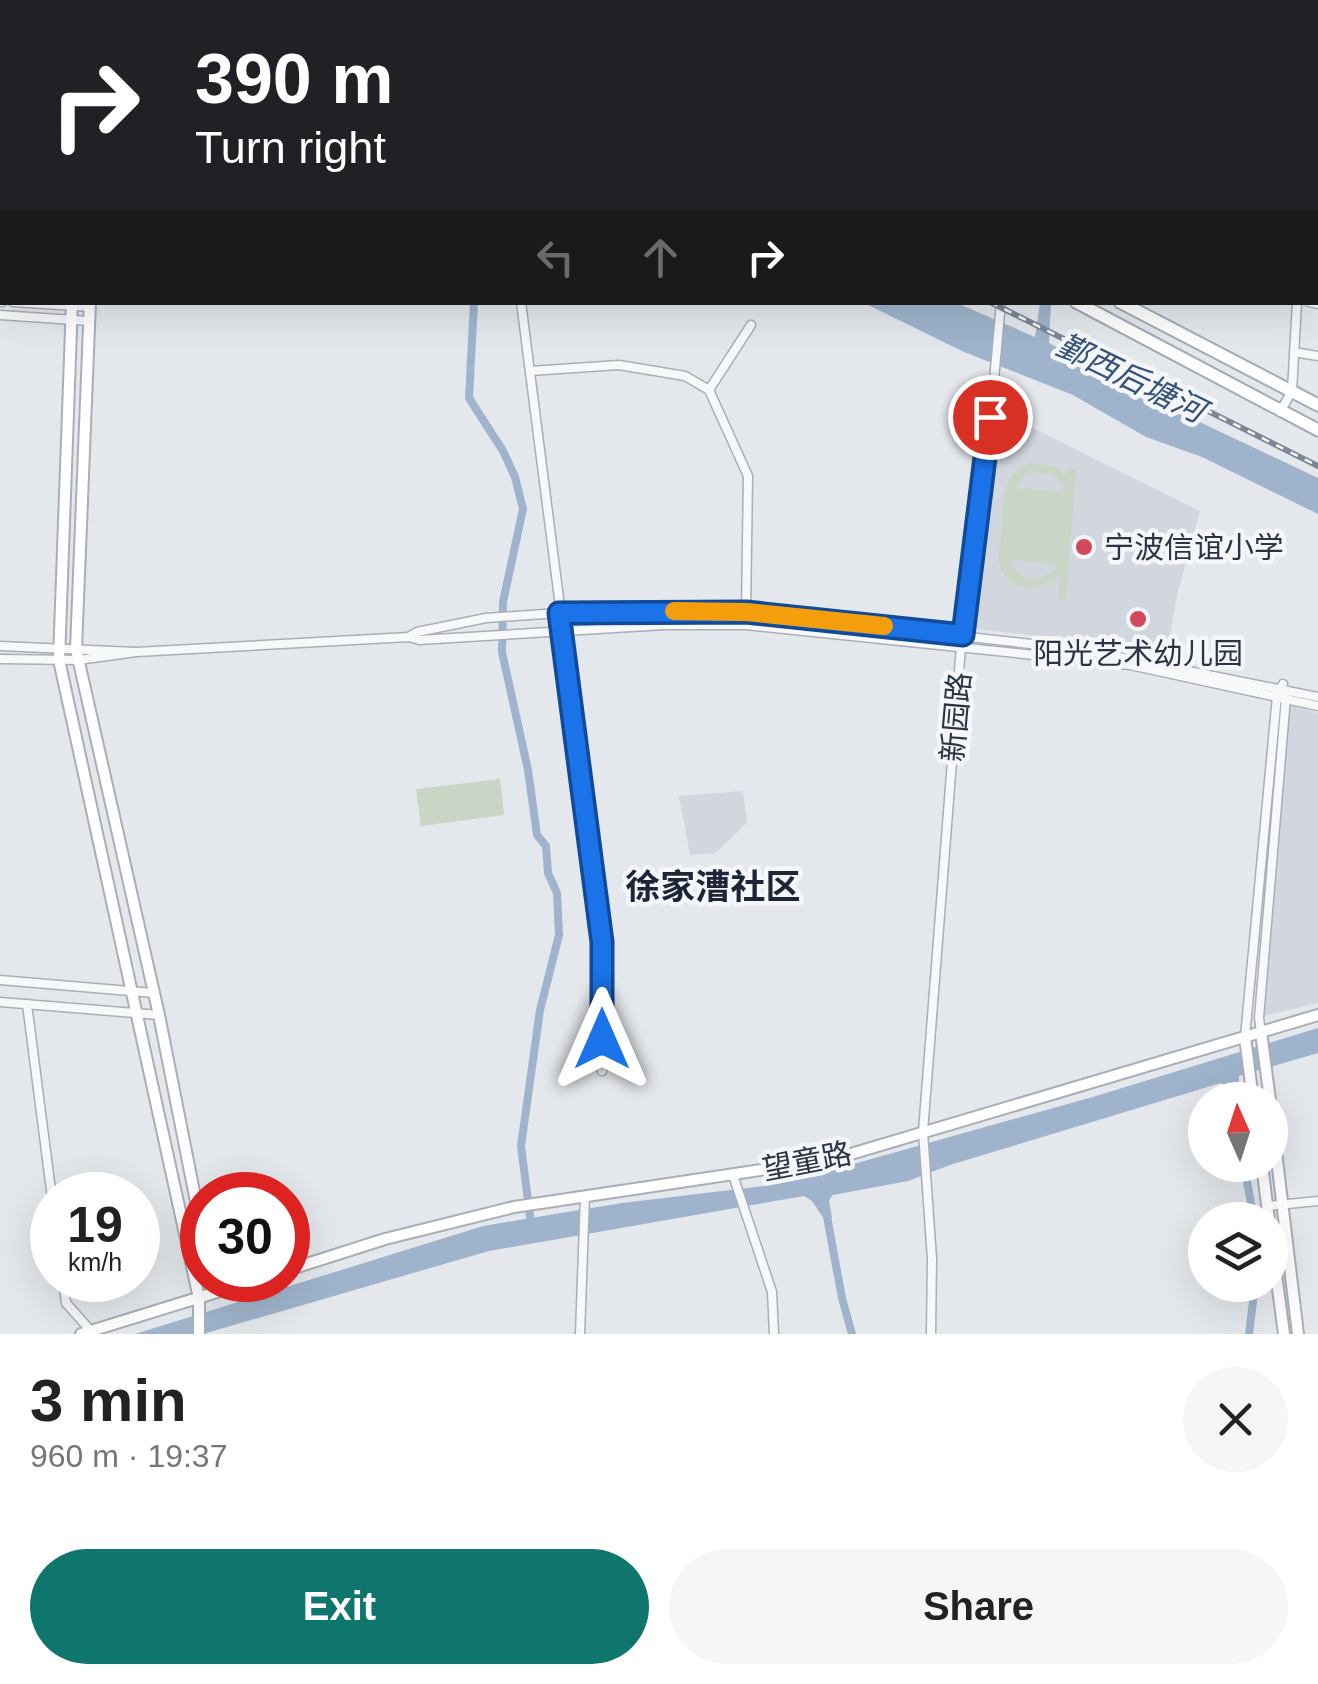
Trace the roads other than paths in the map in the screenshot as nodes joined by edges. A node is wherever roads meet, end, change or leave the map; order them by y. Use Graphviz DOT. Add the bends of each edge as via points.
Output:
graph roads {
  1 [pos="72,305"];
  2 [pos="90,305"];
  3 [pos="521,305"];
  4 [pos="1000,305"];
  5 [pos="1082,305"];
  6 [pos="1126,305"];
  7 [pos="1298,305"];
  8 [pos="0,315"];
  9 [pos="72,321"];
  10 [pos="89,321"];
  11 [pos="751,326"];
  12 [pos="1294,352"];
  13 [pos="1318,356"];
  14 [pos="530,371"];
  15 [pos="709,390"];
  16 [pos="1292,392"];
  17 [pos="1318,404"];
  18 [pos="1280,412"];
  19 [pos="1318,430"];
  20 [pos="746,612"];
  21 [pos="559,613"];
  22 [pos="746,625"];
  23 [pos="561,630"];
  24 [pos="963,635"];
  25 [pos="408,637"];
  26 [pos="0,646"];
  27 [pos="961,646"];
  28 [pos="58,654"];
  29 [pos="77,654"];
  30 [pos="0,659"];
  31 [pos="1282,693"];
  32 [pos="1318,697"];
  33 [pos="1318,706"];
  34 [pos="0,980"];
  35 [pos="134,993"];
  36 [pos="153,993"];
  37 [pos="0,1002"];
  38 [pos="27,1004"];
  39 [pos="139,1015"];
  40 [pos="159,1015"];
  41 [pos="1318,1015"];
  42 [pos="1261,1032"];
  43 [pos="1245,1037"];
  44 [pos="602,1071"];
  45 [pos="1251,1082"];
  46 [pos="1267,1082"];
  47 [pos="924,1136"];
  48 [pos="49,1172"];
  49 [pos="190,1172"];
  50 [pos="733,1175"];
  51 [pos="586,1196"];
  52 [pos="1318,1201"];
  53 [pos="1288,1205"];
  54 [pos="1288,1242"];
  55 [pos="310,1263"];
  56 [pos="66,1302"];
  57 [pos="202,1302"];
  58 [pos="1280,1302"];
  59 [pos="199,1304"];
  60 [pos="86,1332"];
  61 [pos="199,1334"];
  62 [pos="580,1334"];
  63 [pos="774,1334"];
  64 [pos="931,1334"];
  65 [pos="1284,1334"];
  66 [pos="1298,1334"];
  1 -- 9 [label="street"];
  2 -- 10 [label="street"];
  3 -- 14 [label="street"];
  4 -- 24 [label="street, 新园路"];
  5 -- 18 [label="main road"];
  6 -- 16 [label="main road"];
  7 -- 12 [label="street"];
  8 -- 9 [label="street"];
  9 -- 10 [label="street"];
  9 -- 28 [label="street"];
  10 -- 29 [label="street"];
  11 -- 15 [label="street"];
  12 -- 13 [label="street"];
  12 -- 16 [label="street"];
  14 -- 15 [label="street" via="619,366 685,376"];
  14 -- 21 [label="street"];
  15 -- 20 [label="street" via="748,476"];
  16 -- 17 [label="main road"];
  16 -- 18 [label="street"];
  18 -- 19 [label="main road"];
  20 -- 21 [label="street"];
  20 -- 22 [label="street"];
  20 -- 24 [label="street"];
  21 -- 23 [label="street"];
  21 -- 25 [label="street" via="486,618"];
  22 -- 23 [label="street"];
  22 -- 27 [label="street"];
  23 -- 25 [label="street"];
  23 -- 44 [label="street" via="602,942"];
  24 -- 27 [label="street, 新园路"];
  24 -- 31 [label="street" via="1130,657"];
  25 -- 29 [label="street"];
  26 -- 28 [label="street"];
  27 -- 31 [label="street" via="1130,665"];
  27 -- 47 [label="street, 新园路"];
  28 -- 29 [label="street"];
  28 -- 30 [label="street"];
  28 -- 35 [label="street"];
  29 -- 36 [label="street"];
  31 -- 32 [label="street"];
  31 -- 33 [label="street"];
  31 -- 42 [label="street"];
  31 -- 43 [label="street"];
  34 -- 35 [label="street"];
  35 -- 36 [label="street"];
  35 -- 39 [label="street"];
  36 -- 40 [label="street"];
  37 -- 38 [label="street"];
  38 -- 39 [label="street"];
  38 -- 48 [label="street"];
  39 -- 40 [label="street"];
  39 -- 59 [label="street"];
  40 -- 49 [label="street"];
  41 -- 42 [label="street, 望童路"];
  42 -- 43 [label="street, 望童路"];
  42 -- 46 [label="street"];
  43 -- 45 [label="street"];
  43 -- 47 [label="street, 望童路"];
  47 -- 50 [label="street, 望童路"];
  47 -- 64 [label="street, 新园路"];
  50 -- 51 [label="street, 望童路"];
  50 -- 63 [label="street" via="772,1292"];
  51 -- 55 [label="street, 望童路" via="514,1207"];
  51 -- 62 [label="street"];
  52 -- 53 [label="street"];
  54 -- 66 [label="street"];
  56 -- 60 [label="street"];
  57 -- 59 [label="street"];
  58 -- 65 [label="street"];
  59 -- 60 [label="street"];
  59 -- 61 [label="street"];
}
